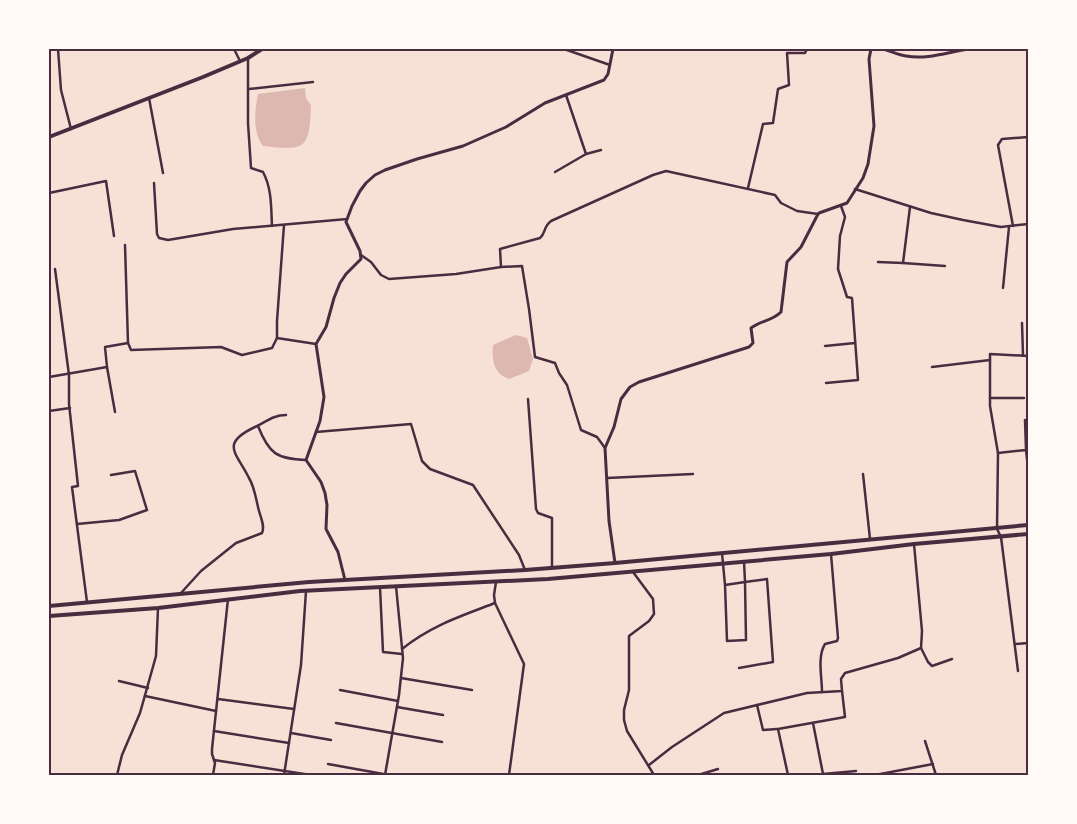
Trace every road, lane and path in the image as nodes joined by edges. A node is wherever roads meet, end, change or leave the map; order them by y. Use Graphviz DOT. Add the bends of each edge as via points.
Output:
graph roads {
  1 [pos="58,49"];
  2 [pos="234,49"];
  3 [pos="262,49"];
  4 [pos="564,49"];
  5 [pos="613,49"];
  6 [pos="807,49"];
  7 [pos="870,49"];
  8 [pos="883,49"];
  9 [pos="969,49"];
  10 [pos="248,58"];
  11 [pos="240,61"];
  12 [pos="610,65"];
  13 [pos="313,82"];
  14 [pos="249,89"];
  15 [pos="566,95"];
  16 [pos="149,98"];
  17 [pos="71,129"];
  18 [pos="49,137"];
  19 [pos="1028,137"];
  20 [pos="601,150"];
  21 [pos="586,154"];
  22 [pos="555,172"];
  23 [pos="163,173"];
  24 [pos="154,183"];
  25 [pos="748,188"];
  26 [pos="855,190"];
  27 [pos="49,193"];
  28 [pos="841,206"];
  29 [pos="910,206"];
  30 [pos="818,214"];
  31 [pos="346,219"];
  32 [pos="1028,224"];
  33 [pos="284,225"];
  34 [pos="272,226"];
  35 [pos="1013,226"];
  36 [pos="1009,227"];
  37 [pos="114,236"];
  38 [pos="125,245"];
  39 [pos="361,255"];
  40 [pos="878,262"];
  41 [pos="903,263"];
  42 [pos="945,266"];
  43 [pos="501,267"];
  44 [pos="56,269"];
  45 [pos="1003,288"];
  46 [pos="1022,323"];
  47 [pos="277,338"];
  48 [pos="128,343"];
  49 [pos="855,343"];
  50 [pos="316,344"];
  51 [pos="825,346"];
  52 [pos="1023,356"];
  53 [pos="1028,356"];
  54 [pos="990,360"];
  55 [pos="107,367"];
  56 [pos="932,368"];
  57 [pos="69,375"];
  58 [pos="49,377"];
  59 [pos="826,383"];
  60 [pos="990,398"];
  61 [pos="1024,398"];
  62 [pos="528,399"];
  63 [pos="70,408"];
  64 [pos="49,411"];
  65 [pos="115,412"];
  66 [pos="286,415"];
  67 [pos="1025,420"];
  68 [pos="258,426"];
  69 [pos="316,432"];
  70 [pos="606,448"];
  71 [pos="1026,450"];
  72 [pos="998,453"];
  73 [pos="306,460"];
  74 [pos="1028,468"];
  75 [pos="693,474"];
  76 [pos="863,474"];
  77 [pos="111,475"];
  78 [pos="607,478"];
  79 [pos="77,524"];
  80 [pos="1028,525"];
  81 [pos="997,529"];
  82 [pos="1028,534"];
  83 [pos="1001,537"];
  84 [pos="870,540"];
  85 [pos="914,544"];
  86 [pos="722,553"];
  87 [pos="831,554"];
  88 [pos="744,561"];
  89 [pos="722,562"];
  90 [pos="615,563"];
  91 [pos="552,568"];
  92 [pos="525,570"];
  93 [pos="504,571"];
  94 [pos="632,571"];
  95 [pos="345,580"];
  96 [pos="497,580"];
  97 [pos="504,580"];
  98 [pos="745,582"];
  99 [pos="725,585"];
  100 [pos="396,586"];
  101 [pos="380,588"];
  102 [pos="306,591"];
  103 [pos="181,593"];
  104 [pos="228,599"];
  105 [pos="495,603"];
  106 [pos="87,604"];
  107 [pos="49,606"];
  108 [pos="158,608"];
  109 [pos="49,616"];
  110 [pos="1028,642"];
  111 [pos="1015,644"];
  112 [pos="921,648"];
  113 [pos="402,649"];
  114 [pos="402,654"];
  115 [pos="952,659"];
  116 [pos="739,668"];
  117 [pos="1018,671"];
  118 [pos="401,678"];
  119 [pos="119,681"];
  120 [pos="148,688"];
  121 [pos="340,690"];
  122 [pos="472,690"];
  123 [pos="842,691"];
  124 [pos="822,692"];
  125 [pos="145,696"];
  126 [pos="218,699"];
  127 [pos="398,701"];
  128 [pos="757,705"];
  129 [pos="397,707"];
  130 [pos="294,709"];
  131 [pos="216,711"];
  132 [pos="443,715"];
  133 [pos="813,722"];
  134 [pos="336,723"];
  135 [pos="778,729"];
  136 [pos="214,731"];
  137 [pos="291,734"];
  138 [pos="392,734"];
  139 [pos="331,740"];
  140 [pos="925,741"];
  141 [pos="442,742"];
  142 [pos="289,743"];
  143 [pos="214,760"];
  144 [pos="328,764"];
  145 [pos="933,764"];
  146 [pos="649,765"];
  147 [pos="718,769"];
  148 [pos="285,771"];
  149 [pos="856,771"];
  150 [pos="117,775"];
  151 [pos="213,775"];
  152 [pos="284,775"];
  153 [pos="311,775"];
  154 [pos="387,775"];
  155 [pos="509,775"];
  156 [pos="654,775"];
  157 [pos="698,775"];
  158 [pos="788,775"];
  159 [pos="875,775"];
  160 [pos="936,775"];
  1 -- 17 [label="street" via="61,90"];
  2 -- 11 [label="street"];
  3 -- 10 [label="main road"];
  4 -- 12 [label="street"];
  5 -- 12 [label="street"];
  6 -- 25 [label="street" via="805,53 787,53 789,85 778,89 773,123 763,124"];
  7 -- 26 [label="street" via="874,126 868,164"];
  8 -- 9 [label="street" via="916,57"];
  10 -- 11 [label="main road"];
  10 -- 14 [label="street"];
  11 -- 16 [label="main road"];
  12 -- 15 [label="street" via="604,80"];
  13 -- 14 [label="street"];
  14 -- 34 [label="street" via="251,168 263,172 268,181"];
  15 -- 21 [label="street"];
  15 -- 31 [label="street" via="471,143 385,170 366,183"];
  16 -- 17 [label="main road"];
  16 -- 23 [label="street"];
  17 -- 18 [label="main road"];
  19 -- 35 [label="street" via="1002,139 998,145"];
  20 -- 21 [label="street"];
  21 -- 22 [label="street"];
  24 -- 34 [label="street" via="159,238 174,240"];
  25 -- 30 [label="street" via="775,195 781,203 797,211"];
  25 -- 43 [label="street" via="659,172 551,221 540,238 500,249"];
  26 -- 28 [label="street" via="847,203"];
  26 -- 29 [label="street"];
  27 -- 37 [label="street" via="106,181"];
  28 -- 30 [label="street"];
  28 -- 49 [label="street" via="846,217 840,236 838,270 847,297 852,298"];
  29 -- 36 [label="street" via="963,220"];
  29 -- 41 [label="street"];
  30 -- 70 [label="street" via="801,247 787,262 781,312 751,328 751,346 633,384 621,399"];
  31 -- 33 [label="street"];
  31 -- 39 [label="street"];
  32 -- 35 [label="street"];
  33 -- 34 [label="street"];
  33 -- 47 [label="street"];
  35 -- 36 [label="street"];
  36 -- 45 [label="street"];
  38 -- 48 [label="street"];
  39 -- 43 [label="street" via="389,279"];
  39 -- 50 [label="street" via="359,263 340,283 326,327"];
  40 -- 41 [label="street"];
  41 -- 42 [label="street"];
  43 -- 70 [label="street" via="522,266 535,357 554,362 567,385 580,430 597,437"];
  44 -- 57 [label="street"];
  46 -- 52 [label="street"];
  47 -- 48 [label="street" via="272,348 242,355 221,347 131,350"];
  47 -- 50 [label="street"];
  48 -- 55 [label="street" via="105,347"];
  49 -- 51 [label="street"];
  49 -- 59 [label="street" via="858,380"];
  50 -- 69 [label="street" via="324,396"];
  52 -- 53 [label="street"];
  52 -- 54 [label="street" via="990,354"];
  54 -- 56 [label="street"];
  54 -- 60 [label="street"];
  55 -- 57 [label="street"];
  55 -- 65 [label="street"];
  57 -- 58 [label="street"];
  57 -- 63 [label="street"];
  60 -- 61 [label="street"];
  60 -- 72 [label="street"];
  62 -- 91 [label="street" via="536,510 552,518"];
  63 -- 64 [label="street"];
  63 -- 79 [label="street" via="78,486 72,487"];
  66 -- 68 [label="street" via="267,419"];
  67 -- 71 [label="street"];
  68 -- 73 [label="street" via="267,445 279,457"];
  68 -- 103 [label="street" via="240,435 233,449 252,484 263,524 262,533 236,543 201,571"];
  69 -- 73 [label="street"];
  69 -- 92 [label="street" via="411,424 422,461 430,469 473,485 519,555"];
  70 -- 78 [label="street"];
  71 -- 72 [label="street"];
  71 -- 74 [label="street"];
  72 -- 81 [label="street"];
  73 -- 95 [label="street" via="325,493 326,528 338,552"];
  75 -- 78 [label="street"];
  76 -- 84 [label="street"];
  77 -- 79 [label="street" via="135,471 148,510 119,520"];
  78 -- 90 [label="street"];
  79 -- 106 [label="street"];
  80 -- 81 [label="main road"];
  81 -- 83 [label="street"];
  81 -- 84 [label="main road"];
  82 -- 83 [label="main road"];
  83 -- 85 [label="main road"];
  83 -- 111 [label="street"];
  84 -- 86 [label="main road"];
  85 -- 87 [label="main road"];
  85 -- 112 [label="street"];
  86 -- 89 [label="street"];
  86 -- 90 [label="main road"];
  87 -- 88 [label="main road"];
  87 -- 124 [label="street" via="838,638 822,648"];
  88 -- 89 [label="main road"];
  88 -- 98 [label="street"];
  89 -- 94 [label="main road"];
  89 -- 99 [label="street"];
  90 -- 91 [label="main road"];
  91 -- 92 [label="main road"];
  92 -- 93 [label="main road"];
  93 -- 95 [label="main road"];
  93 -- 97 [label="main road"];
  94 -- 97 [label="main road"];
  94 -- 146 [label="street" via="653,599 654,614 629,636 629,690 624,720 627,731"];
  95 -- 103 [label="main road"];
  96 -- 97 [label="main road"];
  96 -- 100 [label="main road"];
  96 -- 105 [label="street"];
  98 -- 99 [label="street"];
  98 -- 99 [label="street" via="746,640 727,640"];
  98 -- 116 [label="street" via="767,579 773,662"];
  100 -- 101 [label="main road"];
  100 -- 113 [label="street"];
  101 -- 102 [label="main road"];
  101 -- 114 [label="street" via="383,652"];
  102 -- 104 [label="main road"];
  102 -- 130 [label="street" via="301,665"];
  103 -- 106 [label="main road"];
  104 -- 108 [label="main road"];
  104 -- 126 [label="street"];
  105 -- 113 [label="street" via="423,633"];
  105 -- 155 [label="street" via="524,664"];
  106 -- 107 [label="main road"];
  108 -- 109 [label="main road"];
  108 -- 120 [label="street" via="156,656"];
  110 -- 111 [label="street"];
  111 -- 117 [label="street"];
  112 -- 115 [label="street" via="932,666"];
  112 -- 123 [label="street" via="845,673 841,679"];
  113 -- 114 [label="street"];
  114 -- 118 [label="street"];
  118 -- 122 [label="street"];
  118 -- 127 [label="street"];
  119 -- 120 [label="street"];
  120 -- 125 [label="street"];
  121 -- 127 [label="street"];
  123 -- 124 [label="street"];
  123 -- 133 [label="street" via="845,717"];
  124 -- 128 [label="street"];
  125 -- 131 [label="street"];
  125 -- 150 [label="street"];
  126 -- 130 [label="street"];
  126 -- 131 [label="street"];
  127 -- 129 [label="street"];
  128 -- 135 [label="street" via="763,730"];
  128 -- 146 [label="street" via="724,713"];
  129 -- 132 [label="street"];
  129 -- 138 [label="street"];
  130 -- 137 [label="street"];
  131 -- 136 [label="street"];
  133 -- 135 [label="street"];
  133 -- 149 [label="street" via="823,774"];
  134 -- 138 [label="street"];
  135 -- 158 [label="street"];
  136 -- 142 [label="street"];
  136 -- 143 [label="street"];
  137 -- 139 [label="street"];
  137 -- 142 [label="street"];
  138 -- 141 [label="street"];
  138 -- 154 [label="street"];
  140 -- 145 [label="street"];
  142 -- 148 [label="street"];
  143 -- 148 [label="street"];
  143 -- 151 [label="street"];
  144 -- 154 [label="street"];
  145 -- 159 [label="street"];
  145 -- 160 [label="street"];
  146 -- 156 [label="street"];
  147 -- 157 [label="street"];
  148 -- 152 [label="street"];
  148 -- 153 [label="street"];
}
